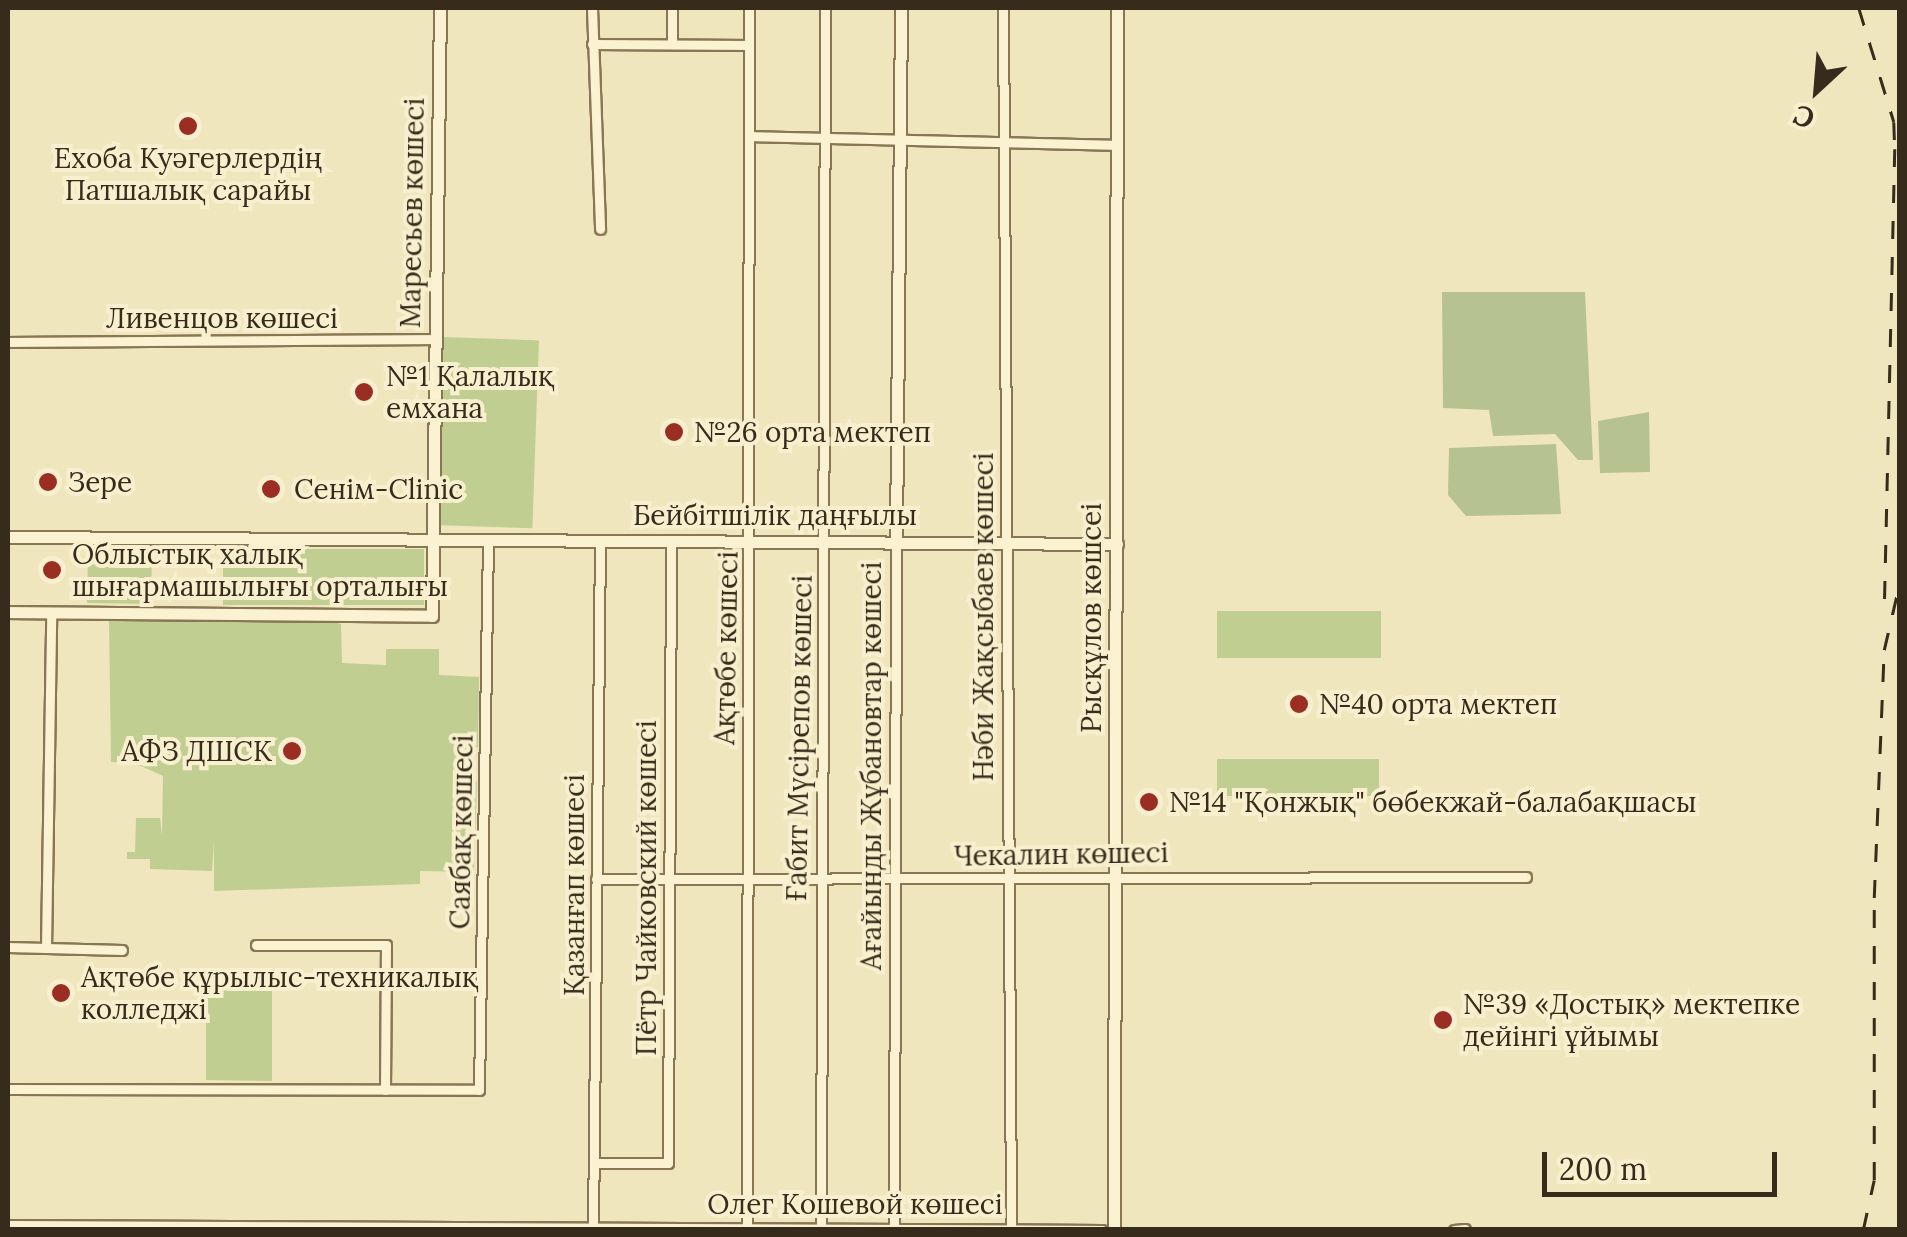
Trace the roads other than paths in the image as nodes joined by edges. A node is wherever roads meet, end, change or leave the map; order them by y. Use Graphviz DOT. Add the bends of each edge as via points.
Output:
graph roads {
  1 [pos="440,8"];
  2 [pos="592,8"];
  3 [pos="672,8"];
  4 [pos="749,8"];
  5 [pos="825,8"];
  6 [pos="901,8"];
  7 [pos="1003,8"];
  8 [pos="1116,8"];
  9 [pos="672,43"];
  10 [pos="592,44"];
  11 [pos="749,45"];
  12 [pos="750,136"];
  13 [pos="824,138"];
  14 [pos="900,139"];
  15 [pos="1004,142"];
  16 [pos="1117,145"];
  17 [pos="600,229"];
  18 [pos="436,339"];
  19 [pos="8,342"];
  20 [pos="8,537"];
  21 [pos="434,540"];
  22 [pos="488,540"];
  23 [pos="600,540"];
  24 [pos="671,540"];
  25 [pos="750,540"];
  26 [pos="824,540"];
  27 [pos="896,540"];
  28 [pos="1006,542"];
  29 [pos="1116,544"];
  30 [pos="8,612"];
  31 [pos="51,612"];
  32 [pos="1116,876"];
  33 [pos="1526,877"];
  34 [pos="1006,878"];
  35 [pos="596,879"];
  36 [pos="668,879"];
  37 [pos="820,879"];
  38 [pos="896,879"];
  39 [pos="745,880"];
  40 [pos="256,945"];
  41 [pos="8,946"];
  42 [pos="46,948"];
  43 [pos="122,950"];
  44 [pos="8,1090"];
  45 [pos="385,1090"];
  46 [pos="596,1163"];
  47 [pos="8,1225"];
  48 [pos="894,1225"];
  49 [pos="747,1227"];
  50 [pos="1011,1227"];
  51 [pos="821,1228"];
  52 [pos="593,1229"];
  53 [pos="1465,1229"];
  54 [pos="1102,1230"];
  55 [pos="1114,1230"];
  56 [pos="1454,1230"];
  1 -- 18 [label="street, Маресьев көшесі"];
  2 -- 10 [label="street"];
  3 -- 9 [label="street"];
  4 -- 11 [label="street, Ақтөбе көшесі"];
  5 -- 13 [label="street, Ғабит Мүсірепов көшесі"];
  6 -- 14 [label="street, Ағайынды Жұбановтар көшесі"];
  7 -- 15 [label="street, Нәби Жақсыбаев көшесі"];
  8 -- 16 [label="street, Рысқұлов көшсеі"];
  9 -- 10 [label="street"];
  9 -- 11 [label="street"];
  10 -- 17 [label="street"];
  11 -- 12 [label="street, Ақтөбе көшесі"];
  12 -- 13 [label="street"];
  12 -- 25 [label="street, Ақтөбе көшесі"];
  13 -- 14 [label="street"];
  13 -- 26 [label="street, Ғабит Мүсірепов көшесі"];
  14 -- 15 [label="street"];
  14 -- 27 [label="street, Ағайынды Жұбановтар көшесі"];
  15 -- 16 [label="street"];
  15 -- 28 [label="street, Нәби Жақсыбаев көшесі"];
  16 -- 29 [label="street, Рысқұлов көшсеі"];
  18 -- 19 [label="street, Ливенцов көшесі"];
  18 -- 21 [label="street, Маресьев көшесі"];
  20 -- 21 [label="street, Бейбітшілік даңғылы"];
  21 -- 22 [label="street, Бейбітшілік даңғылы"];
  21 -- 31 [label="street" via="432,616"];
  22 -- 23 [label="street, Бейбітшілік даңғылы"];
  22 -- 45 [label="street, Саябақ көшесі" via="479,1090"];
  23 -- 24 [label="street, Бейбітшілік даңғылы"];
  23 -- 35 [label="street, Қазанғап көшесі"];
  24 -- 25 [label="street, Бейбітшілік даңғылы"];
  24 -- 36 [label="street, Пётр Чайковский көшесі"];
  25 -- 26 [label="street, Бейбітшілік даңғылы"];
  25 -- 39 [label="street, Ақтөбе көшесі"];
  26 -- 27 [label="street, Бейбітшілік даңғылы"];
  26 -- 37 [label="street, Ғабит Мүсірепов көшесі"];
  27 -- 28 [label="street, Бейбітшілік даңғылы"];
  27 -- 38 [label="street, Ағайынды Жұбановтар көшесі"];
  28 -- 29 [label="street, Бейбітшілік даңғылы"];
  28 -- 34 [label="street, Нәби Жақсыбаев көшесі"];
  29 -- 32 [label="street, Рысқұлов көшсеі"];
  30 -- 31 [label="street"];
  31 -- 42 [label="street"];
  32 -- 33 [label="street, Чекалин көшесі"];
  32 -- 34 [label="street, Чекалин көшесі"];
  32 -- 55 [label="street, Рысқұлов көшсеі"];
  34 -- 38 [label="street, Чекалин көшесі"];
  34 -- 50 [label="street, Нәби Жақсыбаев көшесі"];
  35 -- 36 [label="street, Чекалин көшесі"];
  35 -- 46 [label="street, Қазанғап көшесі"];
  36 -- 39 [label="street, Чекалин көшесі"];
  36 -- 46 [label="street, Пётр Чайковский көшесі" via="668,1163"];
  37 -- 38 [label="street, Чекалин көшесі"];
  37 -- 39 [label="street, Чекалин көшесі"];
  37 -- 51 [label="street, Ғабит Мүсірепов көшесі"];
  38 -- 48 [label="street, Ағайынды Жұбановтар көшесі"];
  39 -- 49 [label="street, Ақтөбе көшесі"];
  40 -- 45 [label="street" via="386,945"];
  41 -- 42 [label="street"];
  42 -- 43 [label="street"];
  44 -- 45 [label="street, Саябақ көшесі"];
  46 -- 52 [label="street, Қазанғап көшесі"];
  47 -- 52 [label="street, Олег Кошевой көшесі"];
  48 -- 50 [label="street, Олег Кошевой көшесі"];
  48 -- 51 [label="street, Олег Кошевой көшесі"];
  49 -- 51 [label="street, Олег Кошевой көшесі"];
  49 -- 52 [label="street, Олег Кошевой көшесі"];
  50 -- 54 [label="street, Олег Кошевой көшесі"];
  53 -- 56 [label="street"];
}
